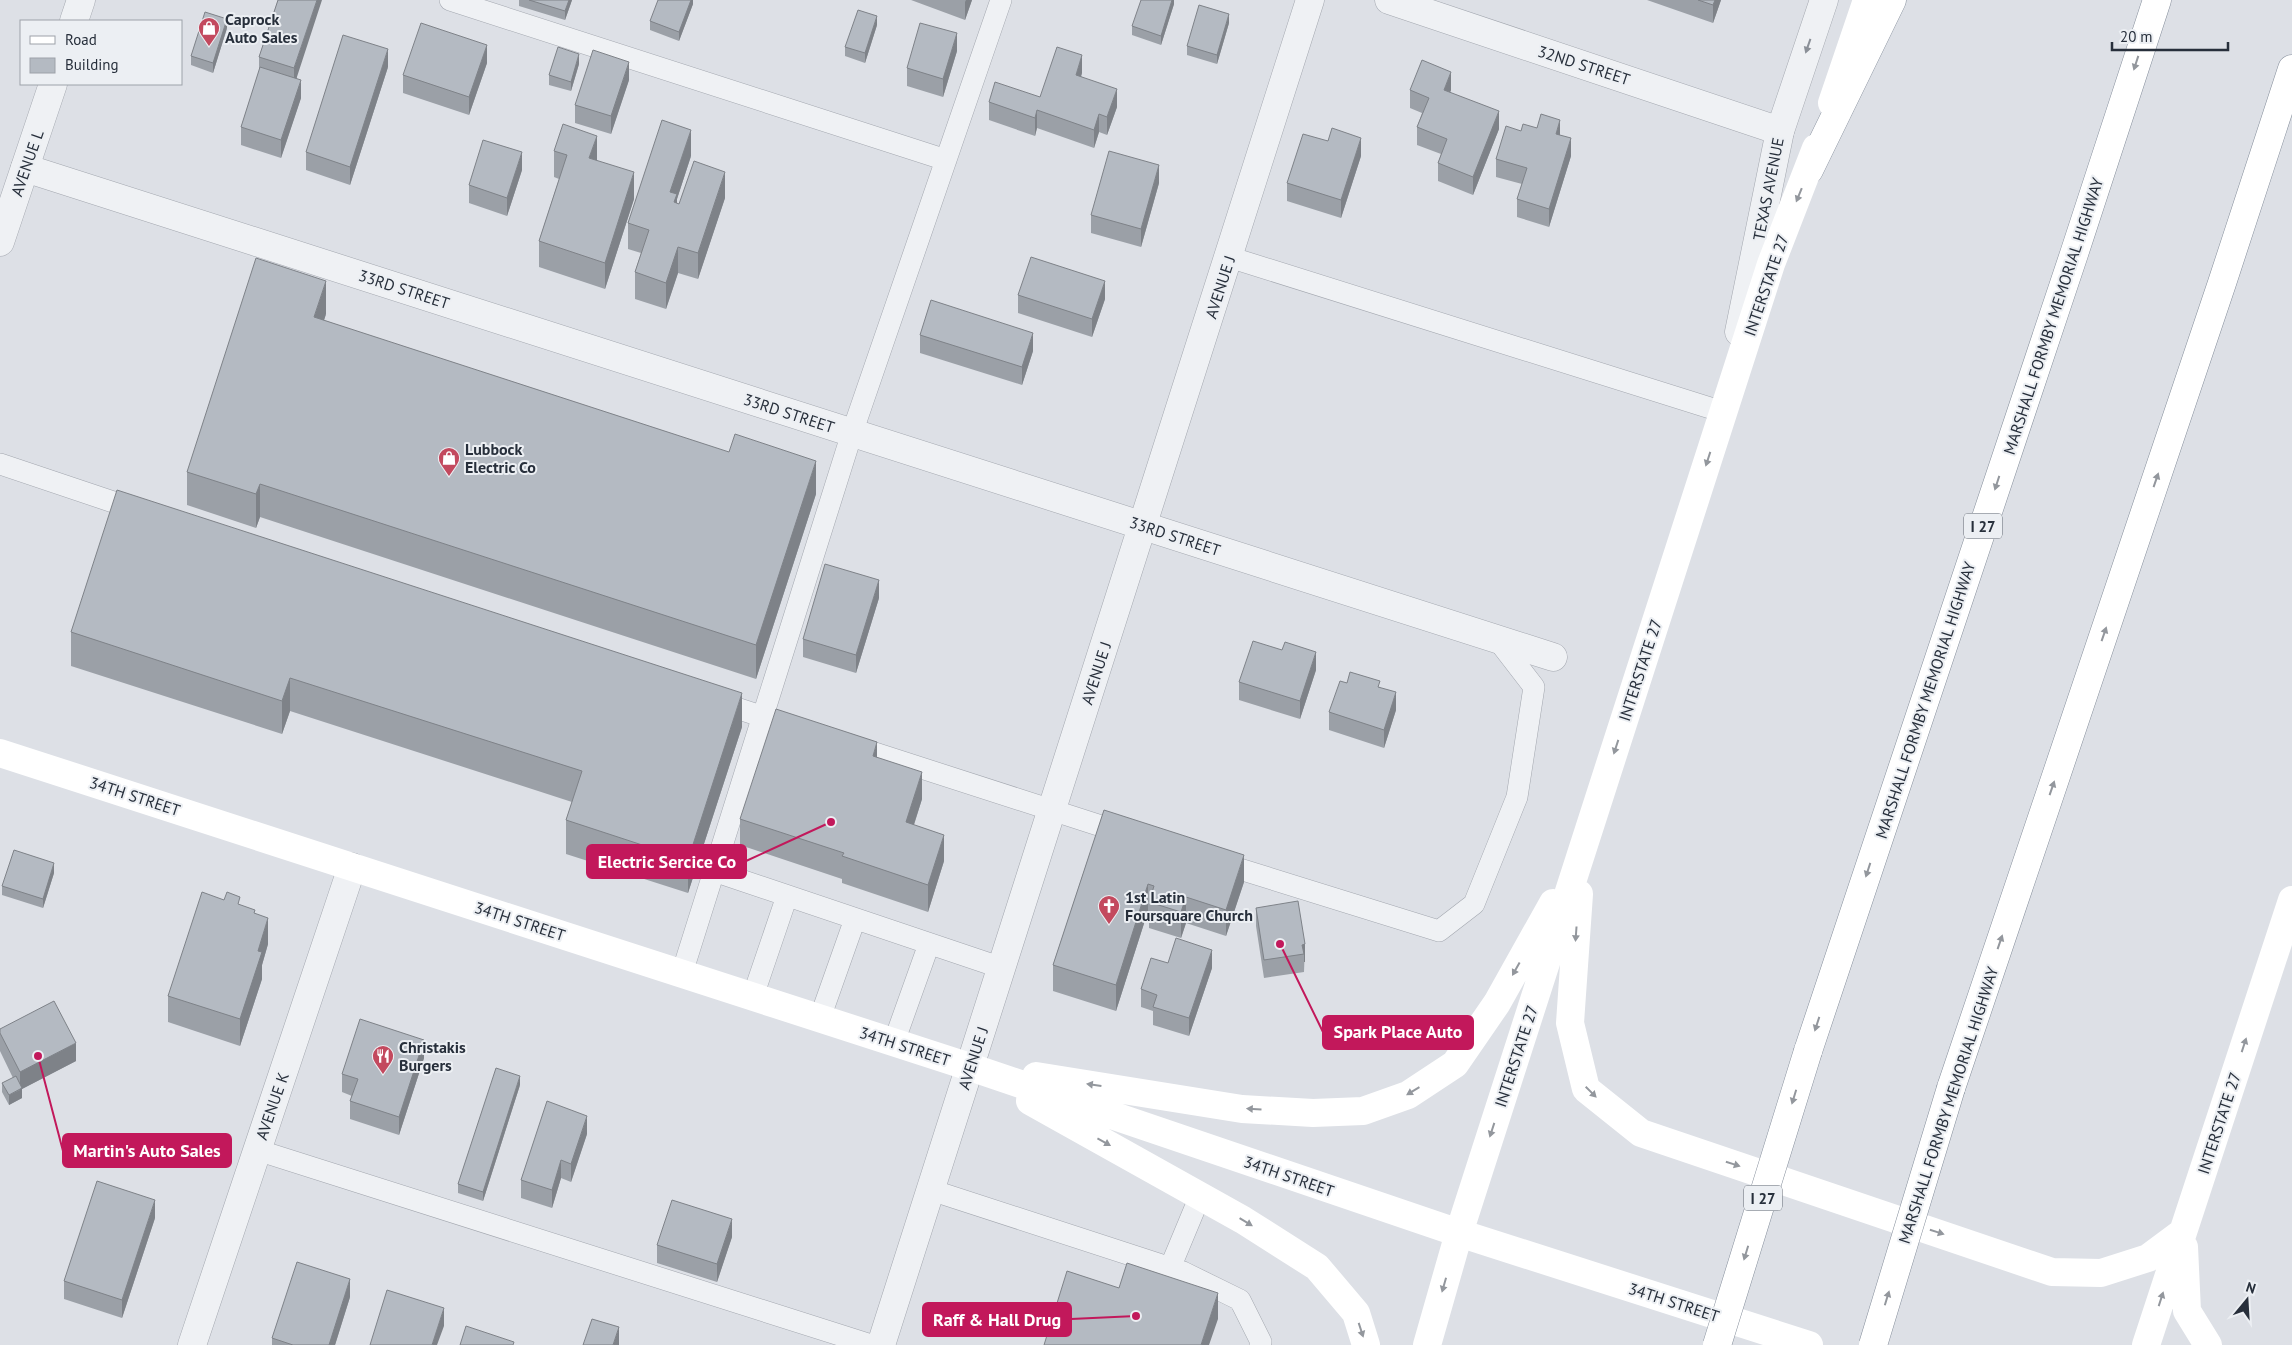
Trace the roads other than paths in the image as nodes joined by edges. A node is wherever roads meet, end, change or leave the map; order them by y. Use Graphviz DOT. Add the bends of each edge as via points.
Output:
graph roads {
  1 [pos="81,0"];
  2 [pos="450,0"];
  3 [pos="1001,0"];
  4 [pos="1310,0"];
  5 [pos="1389,0"];
  6 [pos="1824,0"];
  7 [pos="1867,0"];
  8 [pos="1892,0"];
  9 [pos="2156,0"];
  10 [pos="74,20"];
  11 [pos="2292,69"];
  12 [pos="53,85"];
  13 [pos="1780,130"];
  14 [pos="946,160"];
  15 [pos="25,168"];
  16 [pos="1809,170"];
  17 [pos="0,242"];
  18 [pos="1229,257"];
  19 [pos="1723,412"];
  20 [pos="852,433"];
  21 [pos="0,464"];
  22 [pos="160,517"];
  23 [pos="1143,526"];
  24 [pos="1497,640"];
  25 [pos="1554,657"];
  26 [pos="696,695"];
  27 [pos="762,717"];
  28 [pos="0,752"];
  29 [pos="1052,811"];
  30 [pos="1146,840"];
  31 [pos="1582,850"];
  32 [pos="1194,855"];
  33 [pos="352,867"];
  34 [pos="714,871"];
  35 [pos="787,896"];
  36 [pos="2292,900"];
  37 [pos="856,918"];
  38 [pos="929,944"];
  39 [pos="1002,968"];
  40 [pos="682,973"];
  41 [pos="753,996"];
  42 [pos="820,1018"];
  43 [pos="894,1042"];
  44 [pos="970,1067"];
  45 [pos="257,1150"];
  46 [pos="931,1190"];
  47 [pos="1200,1196"];
  48 [pos="2183,1232"];
  49 [pos="1459,1234"];
  50 [pos="1170,1268"];
  51 [pos="192,1345"];
  52 [pos="871,1345"];
  53 [pos="881,1345"];
  54 [pos="1260,1345"];
  55 [pos="1366,1345"];
  56 [pos="1427,1345"];
  57 [pos="1718,1345"];
  58 [pos="1809,1345"];
  59 [pos="1873,1345"];
  60 [pos="2146,1345"];
  61 [pos="2208,1345"];
  1 -- 10 [label="street"];
  2 -- 14 [label="lane"];
  3 -- 14 [label="lane"];
  4 -- 18 [label="street, AVENUE J"];
  5 -- 13 [label="street, 32ND STREET"];
  6 -- 13 [label="street, TEXAS AVENUE, one-way"];
  7 -- 16 [label="main road, INTERSTATE 27"];
  8 -- 16 [label="main road"];
  9 -- 57 [label="main road, MARSHALL FORMBY MEMORIAL HIGHWAY / I 27, one-way, bridge" via="1808,1051"];
  59 -- 11 [label="main road, MARSHALL FORMBY MEMORIAL HIGHWAY, one-way, bridge" via="1951,1088"];
  12 -- 15 [label="street, AVENUE L"];
  13 -- 19 [label="street, TEXAS AVENUE"];
  14 -- 20 [label="lane"];
  15 -- 17 [label="street, AVENUE L"];
  15 -- 20 [label="street, 33RD STREET"];
  16 -- 19 [label="main road, INTERSTATE 27, one-way" via="1771,264"];
  18 -- 19 [label="lane"];
  18 -- 23 [label="street, AVENUE J"];
  19 -- 31 [label="main road, INTERSTATE 27, one-way"];
  20 -- 23 [label="street, 33RD STREET"];
  20 -- 27 [label="lane"];
  21 -- 22 [label="lane"];
  23 -- 24 [label="street, 33RD STREET"];
  23 -- 29 [label="street, AVENUE J"];
  24 -- 25 [label="street, 33RD STREET"];
  24 -- 32 [label="lane" via="1534,687 1517,797 1474,904 1439,932"];
  26 -- 27 [label="lane"];
  27 -- 29 [label="lane"];
  27 -- 34 [label="lane"];
  28 -- 33 [label="main road, 34TH STREET"];
  29 -- 30 [label="lane"];
  29 -- 39 [label="street, AVENUE J"];
  31 -- 44 [label="main road, one-way" via="1497,1003 1455,1064 1408,1095 1363,1111 1242,1109"];
  31 -- 48 [label="main road, one-way" via="1570,1023 1586,1088 1641,1133 2052,1272 2101,1273 2148,1258"];
  31 -- 49 [label="main road, INTERSTATE 27, one-way"];
  33 -- 40 [label="main road, 34TH STREET"];
  33 -- 45 [label="street, AVENUE K"];
  34 -- 35 [label="lane"];
  34 -- 40 [label="lane"];
  35 -- 37 [label="lane"];
  35 -- 41 [label="lane"];
  48 -- 36 [label="main road, INTERSTATE 27, one-way"];
  37 -- 38 [label="lane"];
  37 -- 42 [label="lane"];
  38 -- 39 [label="lane"];
  38 -- 43 [label="lane"];
  39 -- 44 [label="street, AVENUE J"];
  40 -- 41 [label="main road, 34TH STREET"];
  41 -- 42 [label="main road, 34TH STREET"];
  42 -- 43 [label="main road, 34TH STREET"];
  43 -- 44 [label="main road, 34TH STREET"];
  44 -- 46 [label="street, AVENUE J"];
  44 -- 47 [label="main road, one-way"];
  44 -- 49 [label="main road, 34TH STREET"];
  45 -- 51 [label="street, AVENUE K"];
  45 -- 52 [label="lane"];
  46 -- 50 [label="lane"];
  46 -- 53 [label="street, AVENUE J"];
  47 -- 50 [label="lane"];
  47 -- 55 [label="main road, one-way" via="1317,1267 1356,1313"];
  60 -- 48 [label="main road, INTERSTATE 27, one-way"];
  48 -- 61 [label="main road" via="2187,1312"];
  49 -- 56 [label="main road, INTERSTATE 27, one-way"];
  49 -- 58 [label="main road, 34TH STREET"];
  50 -- 54 [label="lane" via="1240,1300"];
}
